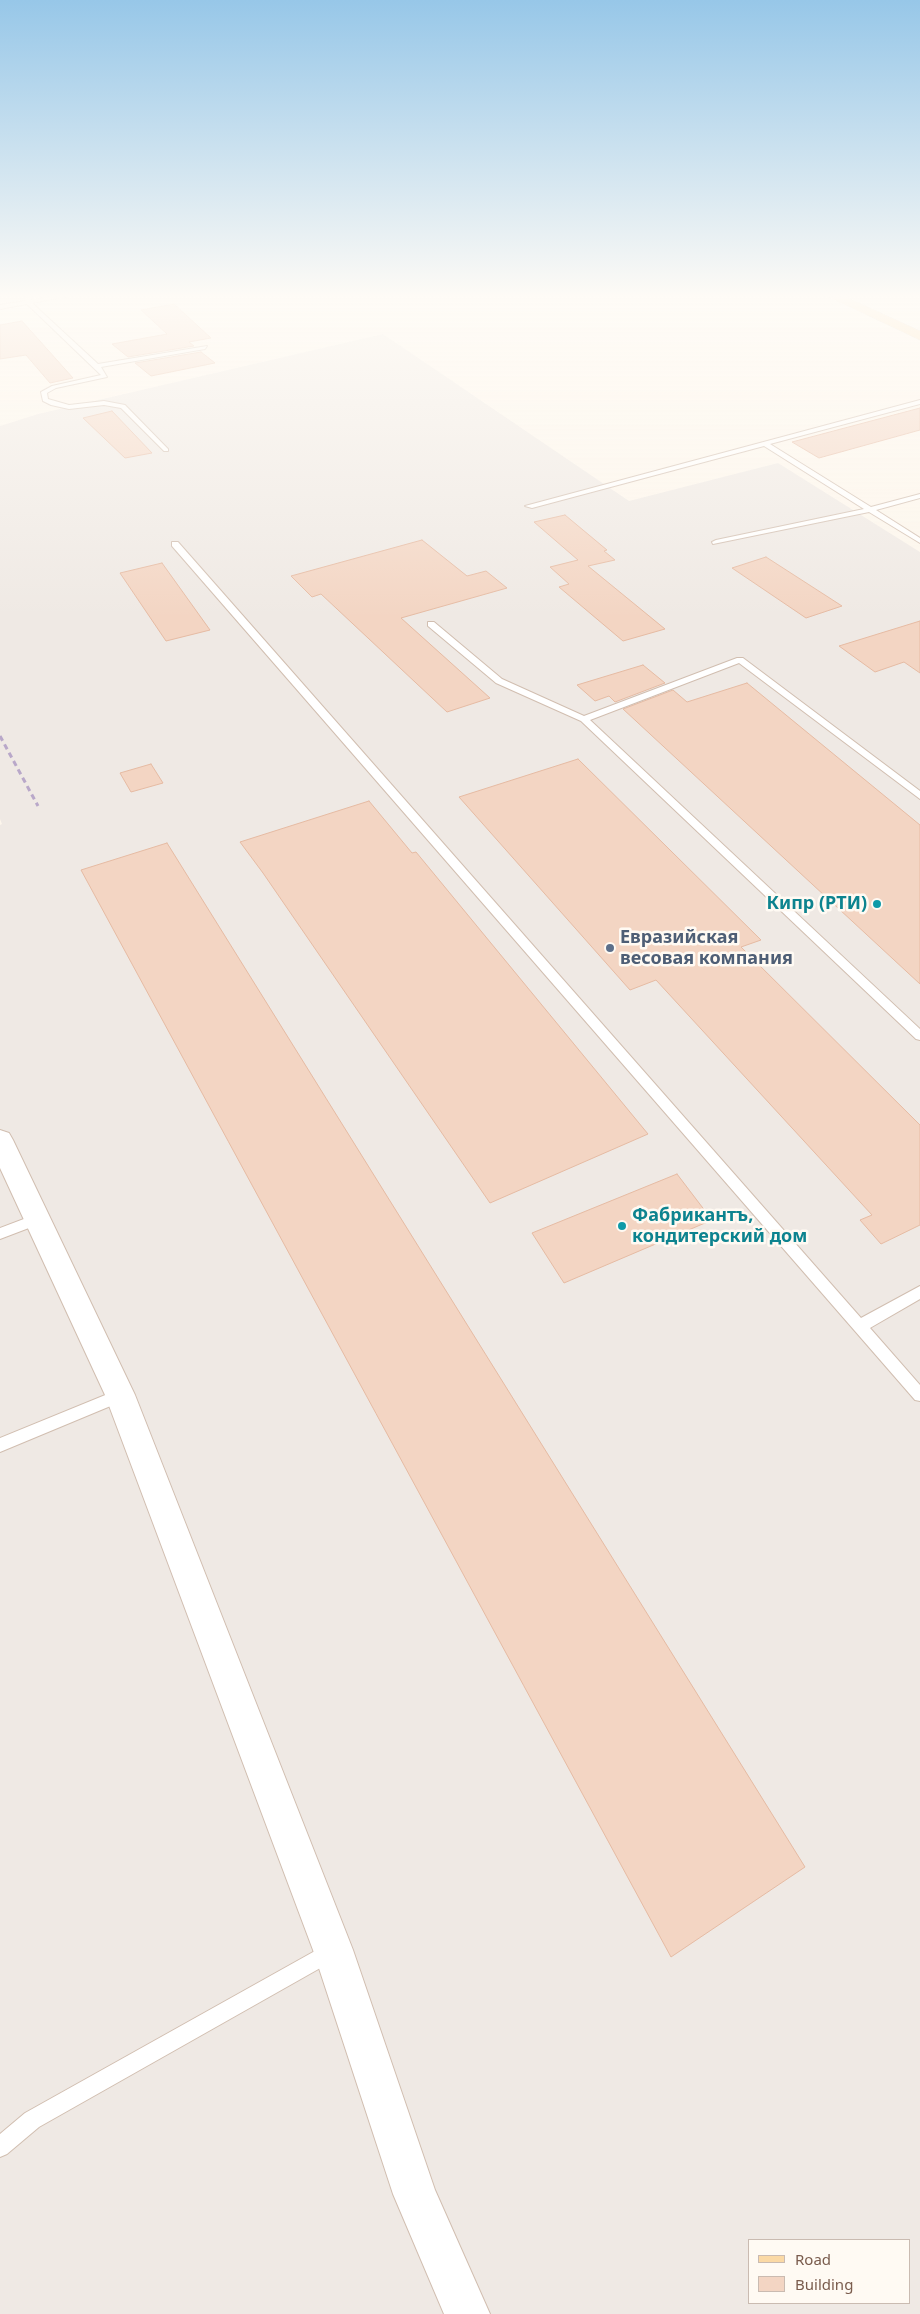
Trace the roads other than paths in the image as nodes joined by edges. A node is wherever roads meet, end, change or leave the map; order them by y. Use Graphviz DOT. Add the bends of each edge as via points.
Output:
graph roads {
  1 [pos="49,402"];
  2 [pos="920,402"];
  3 [pos="764,443"];
  4 [pos="166,450"];
  5 [pos="920,496"];
  6 [pos="529,506"];
  7 [pos="870,510"];
  8 [pos="920,541"];
  9 [pos="716,542"];
  10 [pos="175,544"];
  11 [pos="431,624"];
  12 [pos="584,719"];
  13 [pos="920,796"];
  14 [pos="920,1036"];
  15 [pos="0,1140"];
  16 [pos="37,1219"];
  17 [pos="0,1234"];
  18 [pos="920,1292"];
  19 [pos="860,1326"];
  20 [pos="120,1394"];
  21 [pos="920,1395"];
  22 [pos="0,1445"];
  23 [pos="333,1950"];
  24 [pos="0,2148"];
  25 [pos="467,2314"];
  1 -- 4 [label="lane" via="68,407 123,406"];
  2 -- 3 [label="lane"];
  3 -- 6 [label="lane"];
  3 -- 7 [label="lane"];
  5 -- 7 [label="lane"];
  7 -- 8 [label="lane"];
  7 -- 9 [label="lane"];
  10 -- 19 [label="lane"];
  11 -- 12 [label="lane" via="499,681"];
  12 -- 13 [label="lane" via="740,660"];
  12 -- 14 [label="lane"];
  15 -- 16 [label="street"];
  16 -- 17 [label="lane"];
  16 -- 20 [label="street"];
  18 -- 19 [label="lane"];
  19 -- 21 [label="lane"];
  20 -- 22 [label="lane"];
  20 -- 23 [label="street"];
  23 -- 24 [label="lane" via="32,2120"];
  23 -- 25 [label="street" via="415,2194"];
}
